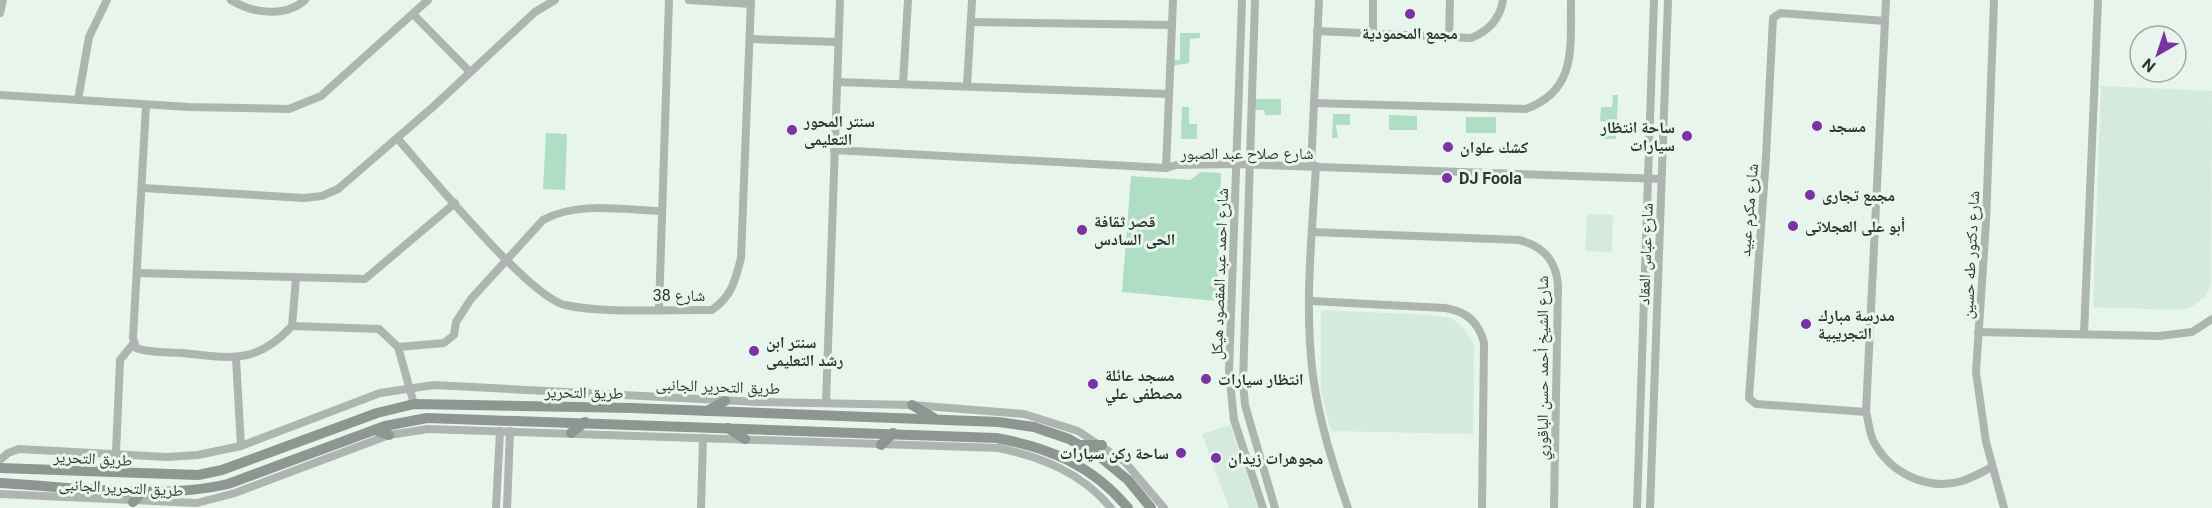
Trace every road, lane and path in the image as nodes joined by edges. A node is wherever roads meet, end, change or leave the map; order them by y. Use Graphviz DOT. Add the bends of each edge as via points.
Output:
graph roads {
  1 [pos="3,0"];
  2 [pos="107,0"];
  3 [pos="231,0"];
  4 [pos="305,0"];
  5 [pos="428,0"];
  6 [pos="555,0"];
  7 [pos="669,0"];
  8 [pos="689,0"];
  9 [pos="840,0"];
  10 [pos="908,0"];
  11 [pos="972,0"];
  12 [pos="1173,0"];
  13 [pos="1242,0"];
  14 [pos="1255,0"];
  15 [pos="1319,0"];
  16 [pos="1373,0"];
  17 [pos="1450,0"];
  18 [pos="1503,0"];
  19 [pos="1571,0"];
  20 [pos="1654,0"];
  21 [pos="1668,0"];
  22 [pos="1886,0"];
  23 [pos="1994,0"];
  24 [pos="2098,0"];
  25 [pos="751,2"];
  26 [pos="0,13"];
  27 [pos="413,14"];
  28 [pos="1885,21"];
  29 [pos="971,22"];
  30 [pos="1172,26"];
  31 [pos="1317,31"];
  32 [pos="1373,34"];
  33 [pos="1449,38"];
  34 [pos="750,39"];
  35 [pos="838,42"];
  36 [pos="470,72"];
  37 [pos="837,82"];
  38 [pos="903,84"];
  39 [pos="967,86"];
  40 [pos="1169,94"];
  41 [pos="0,95"];
  42 [pos="78,99"];
  43 [pos="1314,103"];
  44 [pos="147,105"];
  45 [pos="397,138"];
  46 [pos="834,150"];
  47 [pos="1236,164"];
  48 [pos="1249,164"];
  49 [pos="1313,166"];
  50 [pos="1166,168"];
  51 [pos="1649,179"];
  52 [pos="1660,180"];
  53 [pos="143,188"];
  54 [pos="455,203"];
  55 [pos="662,211"];
  56 [pos="1312,232"];
  57 [pos="507,260"];
  58 [pos="138,273"];
  59 [pos="296,278"];
  60 [pos="1311,301"];
  61 [pos="659,309"];
  62 [pos="2212,319"];
  63 [pos="292,326"];
  64 [pos="1978,332"];
  65 [pos="2084,334"];
  66 [pos="133,344"];
  67 [pos="398,347"];
  68 [pos="236,359"];
  69 [pos="1229,371"];
  70 [pos="1243,371"];
  71 [pos="409,387"];
  72 [pos="725,400"];
  73 [pos="826,403"];
  74 [pos="414,404"];
  75 [pos="912,405"];
  76 [pos="631,408"];
  77 [pos="664,410"];
  78 [pos="707,411"];
  79 [pos="1866,412"];
  80 [pos="937,419"];
  81 [pos="585,422"];
  82 [pos="630,423"];
  83 [pos="661,425"];
  84 [pos="728,428"];
  85 [pos="375,430"];
  86 [pos="500,431"];
  87 [pos="510,431"];
  88 [pos="893,433"];
  89 [pos="571,434"];
  90 [pos="389,435"];
  91 [pos="703,438"];
  92 [pos="745,439"];
  93 [pos="1078,444"];
  94 [pos="881,445"];
  95 [pos="1102,445"];
  96 [pos="241,446"];
  97 [pos="116,453"];
  98 [pos="0,460"];
  99 [pos="1992,467"];
  100 [pos="0,468"];
  101 [pos="73,472"];
  102 [pos="103,473"];
  103 [pos="0,483"];
  104 [pos="70,487"];
  105 [pos="105,489"];
  106 [pos="143,490"];
  107 [pos="0,494"];
  108 [pos="133,502"];
  109 [pos="496,508"];
  110 [pos="507,508"];
  111 [pos="701,508"];
  112 [pos="1111,508"];
  113 [pos="1128,508"];
  114 [pos="1151,508"];
  115 [pos="1164,508"];
  116 [pos="1263,508"];
  117 [pos="1275,508"];
  118 [pos="1348,508"];
  119 [pos="1482,508"];
  120 [pos="1554,508"];
  121 [pos="1637,508"];
  122 [pos="1650,508"];
  123 [pos="2004,508"];
  1 -- 26 [label="street"];
  2 -- 42 [label="street" via="89,37"];
  3 -- 4 [label="street" via="268,12 286,10"];
  5 -- 27 [label="street"];
  6 -- 36 [label="street" via="535,12"];
  7 -- 55 [label="street"];
  8 -- 25 [label="street"];
  9 -- 35 [label="street"];
  10 -- 38 [label="street"];
  11 -- 29 [label="street"];
  12 -- 30 [label="street"];
  13 -- 47 [label="street, شارع احمد عبد المقصود هيكل"];
  14 -- 48 [label="street, شارع احمد عبد المقصود هيكل"];
  15 -- 31 [label="street"];
  16 -- 32 [label="street"];
  17 -- 33 [label="street"];
  18 -- 33 [label="street" via="1497,18 1484,32 1471,38"];
  19 -- 43 [label="street" via="1566,74 1555,91 1526,110"];
  20 -- 51 [label="street, شارع عباس العقاد"];
  21 -- 52 [label="street, شارع عباس العقاد"];
  22 -- 28 [label="street"];
  23 -- 64 [label="street, شارع دكتور طه حسين"];
  24 -- 65 [label="street"];
  25 -- 34 [label="street, شارع 38"];
  27 -- 36 [label="street"];
  27 -- 44 [label="street" via="321,96 306,104 272,110"];
  28 -- 79 [label="street"];
  28 -- 79 [label="street, شارع مكرم عبيد" via="1780,13 1773,18 1749,398 1756,404"];
  29 -- 30 [label="street"];
  29 -- 39 [label="street"];
  30 -- 40 [label="street"];
  31 -- 32 [label="street"];
  31 -- 43 [label="street"];
  32 -- 33 [label="street"];
  34 -- 35 [label="street"];
  34 -- 61 [label="street, شارع 38" via="741,258 733,289 712,310"];
  35 -- 37 [label="street"];
  36 -- 45 [label="street"];
  37 -- 38 [label="street"];
  37 -- 46 [label="street"];
  38 -- 39 [label="street"];
  39 -- 40 [label="street"];
  40 -- 50 [label="street"];
  41 -- 42 [label="street"];
  42 -- 44 [label="street"];
  43 -- 49 [label="street"];
  44 -- 53 [label="street"];
  45 -- 53 [label="street" via="352,179 322,196"];
  45 -- 54 [label="street, شارع 38"];
  46 -- 50 [label="street, شارع صلاح عبد الصبور"];
  46 -- 73 [label="street"];
  47 -- 48 [label="street, شارع صلاح عبد الصبور"];
  47 -- 50 [label="street, شارع صلاح عبد الصبور"];
  47 -- 69 [label="street, شارع احمد عبد المقصود هيكل"];
  48 -- 49 [label="street, شارع صلاح عبد الصبور"];
  48 -- 70 [label="street, شارع احمد عبد المقصود هيكل"];
  49 -- 51 [label="street, شارع صلاح عبد الصبور"];
  49 -- 56 [label="street"];
  51 -- 52 [label="street, شارع صلاح عبد الصبور"];
  51 -- 121 [label="street, شارع عباس العقاد"];
  52 -- 122 [label="street, شارع عباس العقاد"];
  53 -- 58 [label="street"];
  54 -- 57 [label="street, شارع 38"];
  54 -- 59 [label="street" via="365,279"];
  55 -- 57 [label="street" via="577,210 554,214 543,220"];
  55 -- 61 [label="street"];
  56 -- 60 [label="street"];
  56 -- 120 [label="street, شارع الشيخ أحمد حسن الباقوري" via="1520,240 1548,255 1558,285"];
  57 -- 61 [label="street, شارع 38" via="538,290 564,305"];
  57 -- 67 [label="street" via="471,299 444,343"];
  58 -- 59 [label="street"];
  58 -- 66 [label="street"];
  59 -- 63 [label="street"];
  60 -- 118 [label="street" via="1314,386"];
  60 -- 119 [label="street" via="1445,308 1462,312 1475,323 1484,343"];
  62 -- 65 [label="street" via="2192,332 2178,334"];
  63 -- 67 [label="street" via="379,329"];
  63 -- 68 [label="street" via="267,348"];
  64 -- 65 [label="street"];
  64 -- 99 [label="street, شارع دكتور طه حسين" via="1976,372"];
  66 -- 68 [label="street" via="140,349"];
  66 -- 97 [label="street" via="120,360"];
  67 -- 71 [label="street"];
  68 -- 96 [label="street"];
  69 -- 70 [label="street"];
  69 -- 116 [label="street, شارع احمد عبد المقصود هيكل" via="1234,420"];
  70 -- 117 [label="street, شارع احمد عبد المقصود هيكل" via="1245,405"];
  71 -- 72 [label="street, طريق التحرير الجانبى" via="446,385"];
  71 -- 74 [label="street"];
  71 -- 96 [label="street, طريق التحرير الجانبى" via="365,398"];
  72 -- 73 [label="street, طريق التحرير الجانبى"];
  72 -- 78 [label="street"];
  73 -- 75 [label="street, طريق التحرير الجانبى"];
  74 -- 76 [label="street, طريق التحرير"];
  74 -- 102 [label="street, طريق التحرير" via="377,413 210,474 185,477"];
  75 -- 80 [label="street"];
  75 -- 95 [label="street, طريق التحرير الجانبى" via="1024,414 1053,421"];
  76 -- 77 [label="street, طريق التحرير"];
  76 -- 82 [label="street" via="636,416"];
  77 -- 78 [label="street, طريق التحرير"];
  77 -- 83 [label="street" via="659,417"];
  78 -- 80 [label="street, طريق التحرير"];
  79 -- 99 [label="street" via="1875,444 1887,461 1904,474 1927,483 1945,484 1964,481"];
  80 -- 93 [label="street, طريق التحرير" via="1034,427"];
  81 -- 82 [label="street, طريق التحرير"];
  81 -- 85 [label="street, طريق التحرير" via="427,418"];
  81 -- 89 [label="street"];
  82 -- 83 [label="street, طريق التحرير"];
  83 -- 84 [label="street, طريق التحرير"];
  84 -- 88 [label="street, طريق التحرير"];
  84 -- 92 [label="street"];
  85 -- 90 [label="street"];
  85 -- 106 [label="street, طريق التحرير" via="228,484 189,491"];
  86 -- 87 [label="street, طريق التحرير الجانبى"];
  86 -- 90 [label="street, طريق التحرير الجانبى" via="428,429"];
  86 -- 109 [label="street"];
  87 -- 89 [label="street, طريق التحرير الجانبى"];
  87 -- 110 [label="street"];
  88 -- 94 [label="street"];
  88 -- 113 [label="street, طريق التحرير" via="996,438 1029,444 1060,454 1089,471"];
  89 -- 91 [label="street, طريق التحرير الجانبى"];
  90 -- 108 [label="street, طريق التحرير الجانبى" via="216,500 177,504"];
  91 -- 92 [label="street, طريق التحرير الجانبى"];
  91 -- 111 [label="street"];
  92 -- 94 [label="street, طريق التحرير الجانبى"];
  93 -- 95 [label="street"];
  93 -- 114 [label="street, طريق التحرير" via="1128,480"];
  94 -- 112 [label="street, طريق التحرير الجانبى" via="999,448 1028,454 1082,481"];
  95 -- 115 [label="street, طريق التحرير الجانبى" via="1137,474"];
  96 -- 97 [label="street, طريق التحرير الجانبى" via="183,457"];
  97 -- 98 [label="street, طريق التحرير الجانبى" via="19,449"];
  99 -- 123 [label="street, شارع دكتور طه حسين"];
  100 -- 101 [label="street, طريق التحرير"];
  101 -- 102 [label="street, طريق التحرير"];
  101 -- 104 [label="street" via="77,482"];
  102 -- 105 [label="street" via="100,482"];
  103 -- 104 [label="street, طريق التحرير"];
  104 -- 105 [label="street, طريق التحرير"];
  105 -- 106 [label="street, طريق التحرير"];
  106 -- 108 [label="street"];
  107 -- 108 [label="street, طريق التحرير الجانبى"];
}
